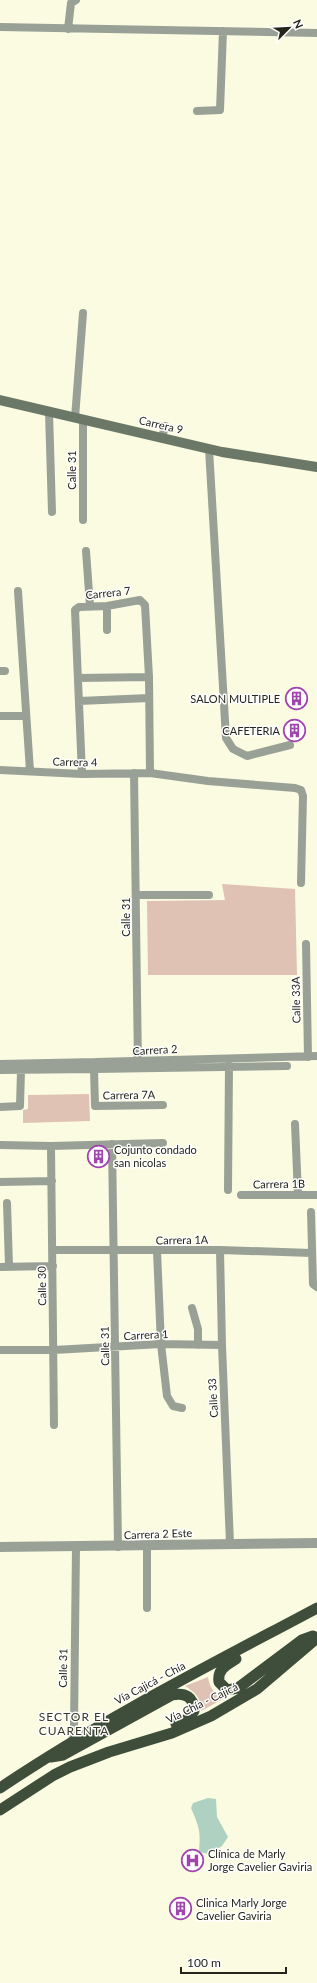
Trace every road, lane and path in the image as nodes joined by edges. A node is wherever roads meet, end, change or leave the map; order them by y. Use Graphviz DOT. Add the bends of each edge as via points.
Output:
graph roads {
  1 [pos="76,0"];
  2 [pos="0,27"];
  3 [pos="68,28"];
  4 [pos="223,31"];
  5 [pos="317,33"];
  6 [pos="197,111"];
  7 [pos="83,313"];
  8 [pos="0,400"];
  9 [pos="49,412"];
  10 [pos="79,419"];
  11 [pos="165,426"];
  12 [pos="162,438"];
  13 [pos="209,449"];
  14 [pos="317,467"];
  15 [pos="52,512"];
  16 [pos="83,520"];
  17 [pos="86,551"];
  18 [pos="18,591"];
  19 [pos="90,606"];
  20 [pos="107,606"];
  21 [pos="107,630"];
  22 [pos="149,677"];
  23 [pos="78,678"];
  24 [pos="149,698"];
  25 [pos="79,701"];
  26 [pos="0,716"];
  27 [pos="25,716"];
  28 [pos="290,745"];
  29 [pos="0,770"];
  30 [pos="30,771"];
  31 [pos="134,773"];
  32 [pos="150,773"];
  33 [pos="82,774"];
  34 [pos="301,883"];
  35 [pos="137,895"];
  36 [pos="209,895"];
  37 [pos="306,944"];
  38 [pos="317,1056"];
  39 [pos="308,1057"];
  40 [pos="198,1063"];
  41 [pos="0,1064"];
  42 [pos="95,1065"];
  43 [pos="138,1065"];
  44 [pos="229,1066"];
  45 [pos="286,1066"];
  46 [pos="0,1070"];
  47 [pos="21,1070"];
  48 [pos="163,1105"];
  49 [pos="0,1107"];
  50 [pos="296,1124"];
  51 [pos="163,1143"];
  52 [pos="112,1144"];
  53 [pos="0,1145"];
  54 [pos="51,1146"];
  55 [pos="52,1181"];
  56 [pos="0,1182"];
  57 [pos="228,1190"];
  58 [pos="242,1195"];
  59 [pos="298,1195"];
  60 [pos="317,1195"];
  61 [pos="7,1203"];
  62 [pos="311,1212"];
  63 [pos="52,1250"];
  64 [pos="220,1250"];
  65 [pos="114,1251"];
  66 [pos="157,1251"];
  67 [pos="312,1253"];
  68 [pos="9,1266"];
  69 [pos="53,1266"];
  70 [pos="0,1267"];
  71 [pos="316,1287"];
  72 [pos="192,1308"];
  73 [pos="161,1344"];
  74 [pos="198,1345"];
  75 [pos="222,1345"];
  76 [pos="116,1347"];
  77 [pos="0,1350"];
  78 [pos="54,1350"];
  79 [pos="182,1408"];
  80 [pos="54,1425"];
  81 [pos="317,1543"];
  82 [pos="230,1544"];
  83 [pos="76,1546"];
  84 [pos="147,1546"];
  85 [pos="0,1547"];
  86 [pos="118,1547"];
  87 [pos="147,1608"];
  88 [pos="317,1608"];
  89 [pos="271,1632"];
  90 [pos="317,1636"];
  91 [pos="72,1741"];
  92 [pos="146,1741"];
  93 [pos="45,1758"];
  94 [pos="0,1788"];
  95 [pos="0,1810"];
  1 -- 3 [label="street" via="71,3"];
  2 -- 3 [label="street"];
  3 -- 4 [label="street"];
  4 -- 5 [label="street"];
  4 -- 6 [label="street" via="220,110"];
  7 -- 10 [label="street, Calle 31"];
  8 -- 9 [label="main road, Carrera 9"];
  9 -- 10 [label="main road, Carrera 9"];
  9 -- 15 [label="street"];
  10 -- 12 [label="main road, Carrera 9"];
  10 -- 16 [label="street, Calle 31"];
  11 -- 12 [label="street"];
  12 -- 13 [label="main road, Carrera 9"];
  13 -- 14 [label="main road, Carrera 9"];
  13 -- 28 [label="street" via="226,738 233,749 247,756"];
  17 -- 19 [label="street"];
  18 -- 27 [label="street"];
  19 -- 20 [label="street, Carrera 7"];
  19 -- 23 [label="street, Carrera 7" via="75,608"];
  20 -- 21 [label="street"];
  20 -- 22 [label="street, Carrera 7" via="140,600 145,605"];
  22 -- 23 [label="street"];
  22 -- 24 [label="street"];
  23 -- 25 [label="street"];
  24 -- 25 [label="street"];
  24 -- 32 [label="street"];
  25 -- 33 [label="street"];
  26 -- 27 [label="street"];
  27 -- 30 [label="street"];
  29 -- 30 [label="street, Carrera 4"];
  30 -- 33 [label="street, Carrera 4"];
  31 -- 32 [label="street, Carrera 4"];
  31 -- 33 [label="street, Carrera 4"];
  31 -- 35 [label="street, Calle 31"];
  32 -- 34 [label="street, Carrera 4" via="301,790"];
  35 -- 36 [label="street"];
  35 -- 43 [label="street, Calle 31"];
  37 -- 39 [label="street, Calle 33A"];
  38 -- 39 [label="street, Carrera 2"];
  39 -- 40 [label="street, Carrera 2"];
  40 -- 43 [label="street, Carrera 2"];
  40 -- 44 [label="street"];
  41 -- 42 [label="street" via="62,1062"];
  42 -- 43 [label="street, Carrera 2"];
  42 -- 47 [label="street"];
  42 -- 48 [label="street, Carrera 7A" via="95,1106"];
  44 -- 45 [label="street"];
  44 -- 57 [label="street"];
  46 -- 47 [label="street"];
  47 -- 49 [label="street" via="20,1106"];
  50 -- 59 [label="street"];
  51 -- 52 [label="street"];
  52 -- 54 [label="street"];
  52 -- 65 [label="street, Calle 31"];
  53 -- 54 [label="street"];
  54 -- 55 [label="street, Calle 30"];
  55 -- 56 [label="street"];
  55 -- 63 [label="street, Calle 30"];
  58 -- 59 [label="street, Carrera 1B"];
  59 -- 60 [label="street, Carrera 1B"];
  61 -- 68 [label="street"];
  62 -- 67 [label="street"];
  63 -- 65 [label="street, Carrera 1A"];
  63 -- 69 [label="street, Calle 30"];
  64 -- 66 [label="street, Carrera 1A"];
  64 -- 67 [label="street, Carrera 1A"];
  64 -- 75 [label="street, Calle 33"];
  65 -- 66 [label="street, Carrera 1A"];
  65 -- 76 [label="street, Calle 31"];
  66 -- 73 [label="street"];
  67 -- 71 [label="street" via="313,1284"];
  68 -- 69 [label="street"];
  68 -- 70 [label="street"];
  69 -- 78 [label="street, Calle 30"];
  72 -- 74 [label="street" via="198,1329"];
  73 -- 74 [label="street, Carrera 1"];
  73 -- 76 [label="street, Carrera 1"];
  73 -- 79 [label="street" via="167,1396 173,1406"];
  74 -- 75 [label="street, Carrera 1"];
  75 -- 82 [label="street, Calle 33"];
  76 -- 78 [label="street, Carrera 1"];
  76 -- 86 [label="street, Calle 31"];
  77 -- 78 [label="street, Carrera 1"];
  78 -- 80 [label="street, Calle 30"];
  81 -- 82 [label="street, Carrera 2 Este"];
  82 -- 84 [label="street, Carrera 2 Este"];
  83 -- 85 [label="street, Carrera 2 Este"];
  83 -- 86 [label="street, Carrera 2 Este"];
  83 -- 91 [label="street, Calle 31"];
  84 -- 86 [label="street, Carrera 2 Este"];
  84 -- 87 [label="street"];
  88 -- 89 [label="highway, Vía Cajicá - Chía"];
  89 -- 90 [label="highway" via="262,1645 221,1670 218,1677 223,1688 238,1688 302,1640"];
  89 -- 91 [label="highway, Vía Cajicá - Chía"];
  90 -- 92 [label="highway, Vía Chía - Cajicá" via="242,1699 192,1725"];
  91 -- 93 [label="highway, Vía Cajicá - Chía"];
  92 -- 93 [label="highway" via="157,1731 186,1720 194,1711 192,1699 181,1693 172,1695 63,1755"];
  92 -- 95 [label="highway, Vía Chía - Cajicá" via="70,1767"];
  93 -- 94 [label="highway, Vía Cajicá - Chía"];
}
